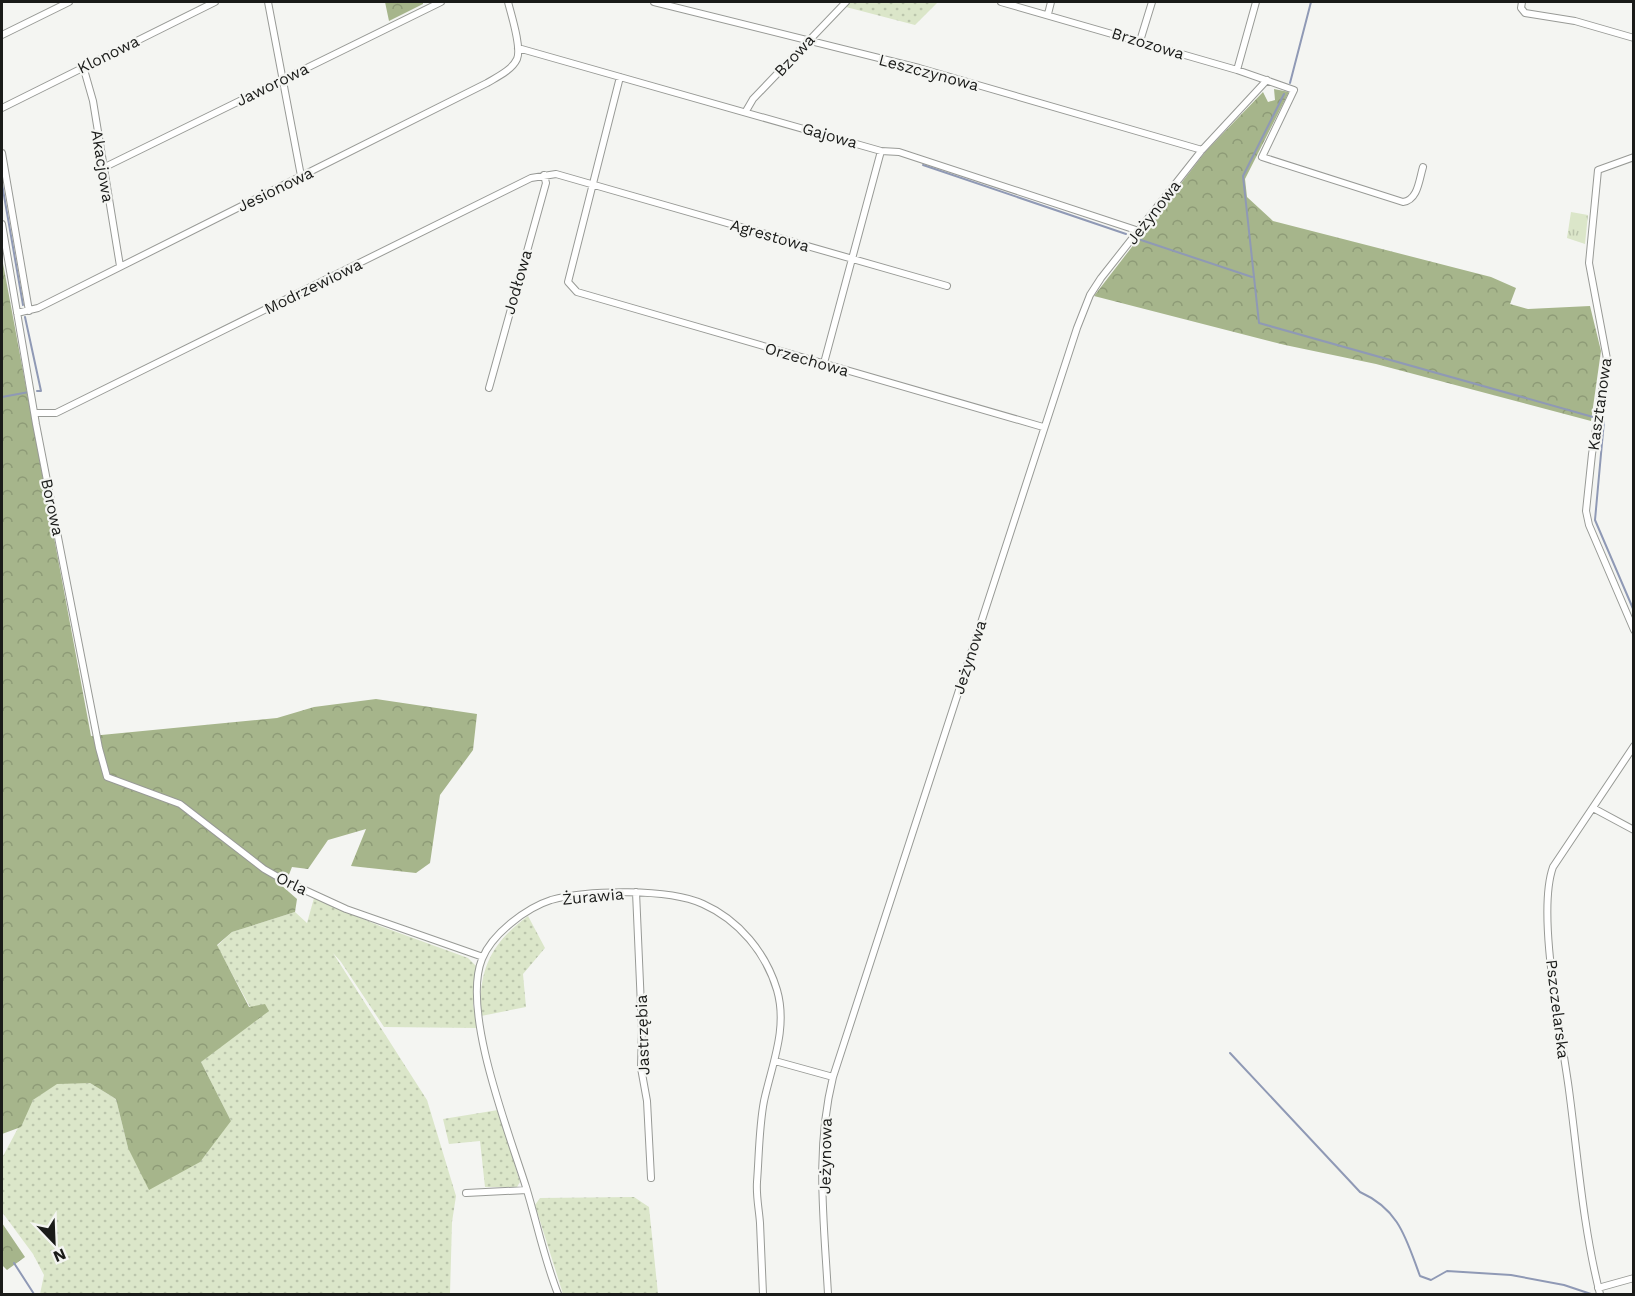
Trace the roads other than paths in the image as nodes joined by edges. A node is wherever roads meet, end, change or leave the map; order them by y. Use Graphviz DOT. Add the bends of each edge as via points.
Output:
graph roads {
  1 [pos="69,2"];
  2 [pos="215,2"];
  3 [pos="268,2"];
  4 [pos="441,2"];
  5 [pos="508,2"];
  6 [pos="654,2"];
  7 [pos="846,2"];
  8 [pos="1001,2"];
  9 [pos="1051,2"];
  10 [pos="1152,2"];
  11 [pos="1256,2"];
  12 [pos="1522,2"];
  13 [pos="1048,14"];
  14 [pos="2,35"];
  15 [pos="1634,38"];
  16 [pos="808,40"];
  17 [pos="1140,41"];
  18 [pos="518,48"];
  19 [pos="84,66"];
  20 [pos="1237,70"];
  21 [pos="620,77"];
  22 [pos="281,80"];
  23 [pos="1267,80"];
  24 [pos="2,108"];
  25 [pos="746,111"];
  26 [pos="1202,150"];
  27 [pos="881,151"];
  28 [pos="2,153"];
  29 [pos="1634,158"];
  30 [pos="103,168"];
  31 [pos="1424,168"];
  32 [pos="544,175"];
  33 [pos="301,176"];
  34 [pos="593,184"];
  35 [pos="2,224"];
  36 [pos="1138,231"];
  37 [pos="851,258"];
  38 [pos="120,266"];
  39 [pos="947,286"];
  40 [pos="29,310"];
  41 [pos="16,314"];
  42 [pos="824,363"];
  43 [pos="489,388"];
  44 [pos="35,413"];
  45 [pos="1043,427"];
  46 [pos="1634,630"];
  47 [pos="1634,746"];
  48 [pos="117,783"];
  49 [pos="1593,808"];
  50 [pos="1634,830"];
  51 [pos="636,892"];
  52 [pos="483,957"];
  53 [pos="775,1061"];
  54 [pos="833,1077"];
  55 [pos="651,1178"];
  56 [pos="527,1190"];
  57 [pos="466,1193"];
  58 [pos="1634,1278"];
  59 [pos="1599,1291"];
  60 [pos="558,1294"];
  61 [pos="763,1294"];
  62 [pos="828,1294"];
  1 -- 14 [label="street"];
  2 -- 19 [label="street, Klonowa"];
  3 -- 22 [label="street"];
  4 -- 22 [label="street, Jaworowa"];
  5 -- 18 [label="street"];
  6 -- 16 [label="street, Leszczynowa"];
  7 -- 16 [label="street, Bzowa"];
  8 -- 13 [label="street, Brzozowa"];
  9 -- 13 [label="street"];
  10 -- 17 [label="street"];
  11 -- 20 [label="street"];
  12 -- 15 [label="street" via="1525,13 1575,21"];
  13 -- 17 [label="street, Brzozowa"];
  16 -- 25 [label="street, Bzowa"];
  16 -- 26 [label="street, Leszczynowa"];
  17 -- 20 [label="street, Brzozowa"];
  18 -- 21 [label="street, Gajowa"];
  18 -- 33 [label="street, Jesionowa" via="517,58 508,70 487,83"];
  19 -- 24 [label="street, Klonowa"];
  19 -- 30 [label="street, Akacjowa"];
  20 -- 23 [label="street, Brzozowa"];
  21 -- 25 [label="street, Gajowa"];
  21 -- 34 [label="street"];
  22 -- 30 [label="street, Jaworowa"];
  22 -- 33 [label="street"];
  23 -- 26 [label="street, Jeżynowa"];
  23 -- 31 [label="street, Brzozowa" via="1294,90 1262,157 1403,202 1414,197"];
  25 -- 27 [label="street, Gajowa"];
  26 -- 36 [label="street, Jeżynowa"];
  27 -- 36 [label="street, Gajowa" via="899,152"];
  27 -- 37 [label="street"];
  28 -- 40 [label="street"];
  29 -- 46 [label="street, Kasztanowa" via="1598,170 1589,263 1607,359 1586,511"];
  30 -- 38 [label="street, Akacjowa"];
  32 -- 34 [label="street, Modrzewiowa" via="556,174"];
  32 -- 43 [label="street, Jodłowa" via="546,183"];
  32 -- 44 [label="street, Modrzewiowa" via="531,178 56,413"];
  33 -- 38 [label="street, Jesionowa"];
  34 -- 37 [label="street, Agrestowa"];
  34 -- 42 [label="street, Orzechowa" via="568,282 577,292"];
  35 -- 41 [label="street, Borowa"];
  36 -- 45 [label="street, Jeżynowa" via="1090,295"];
  37 -- 39 [label="street, Agrestowa"];
  37 -- 42 [label="street"];
  38 -- 40 [label="street, Jesionowa"];
  40 -- 41 [label="street, Jesionowa"];
  41 -- 44 [label="street, Borowa"];
  42 -- 45 [label="street, Orzechowa"];
  44 -- 48 [label="street, Borowa" via="99,748 107,777"];
  45 -- 54 [label="street, Jeżynowa"];
  47 -- 49 [label="street, Pszczelarska"];
  48 -- 52 [label="street, Orla" via="180,804 264,869 295,885 356,913"];
  49 -- 50 [label="street"];
  49 -- 59 [label="street, Pszczelarska" via="1553,867 1547,888 1547,915"];
  51 -- 52 [label="street, Żurawia" via="562,898 540,905 509,926"];
  51 -- 53 [label="street, Żurawia" via="702,903 738,928 763,955 781,1008"];
  51 -- 55 [label="street, Jastrzębia" via="640,1068 647,1101"];
  52 -- 56 [label="street, Żurawia" via="476,994 479,1020"];
  53 -- 54 [label="street"];
  53 -- 61 [label="street, Żurawia" via="764,1102 757,1186"];
  54 -- 62 [label="street, Jeżynowa" via="821,1150"];
  56 -- 57 [label="street"];
  56 -- 60 [label="street, Żurawia"];
  58 -- 59 [label="street"];
}
